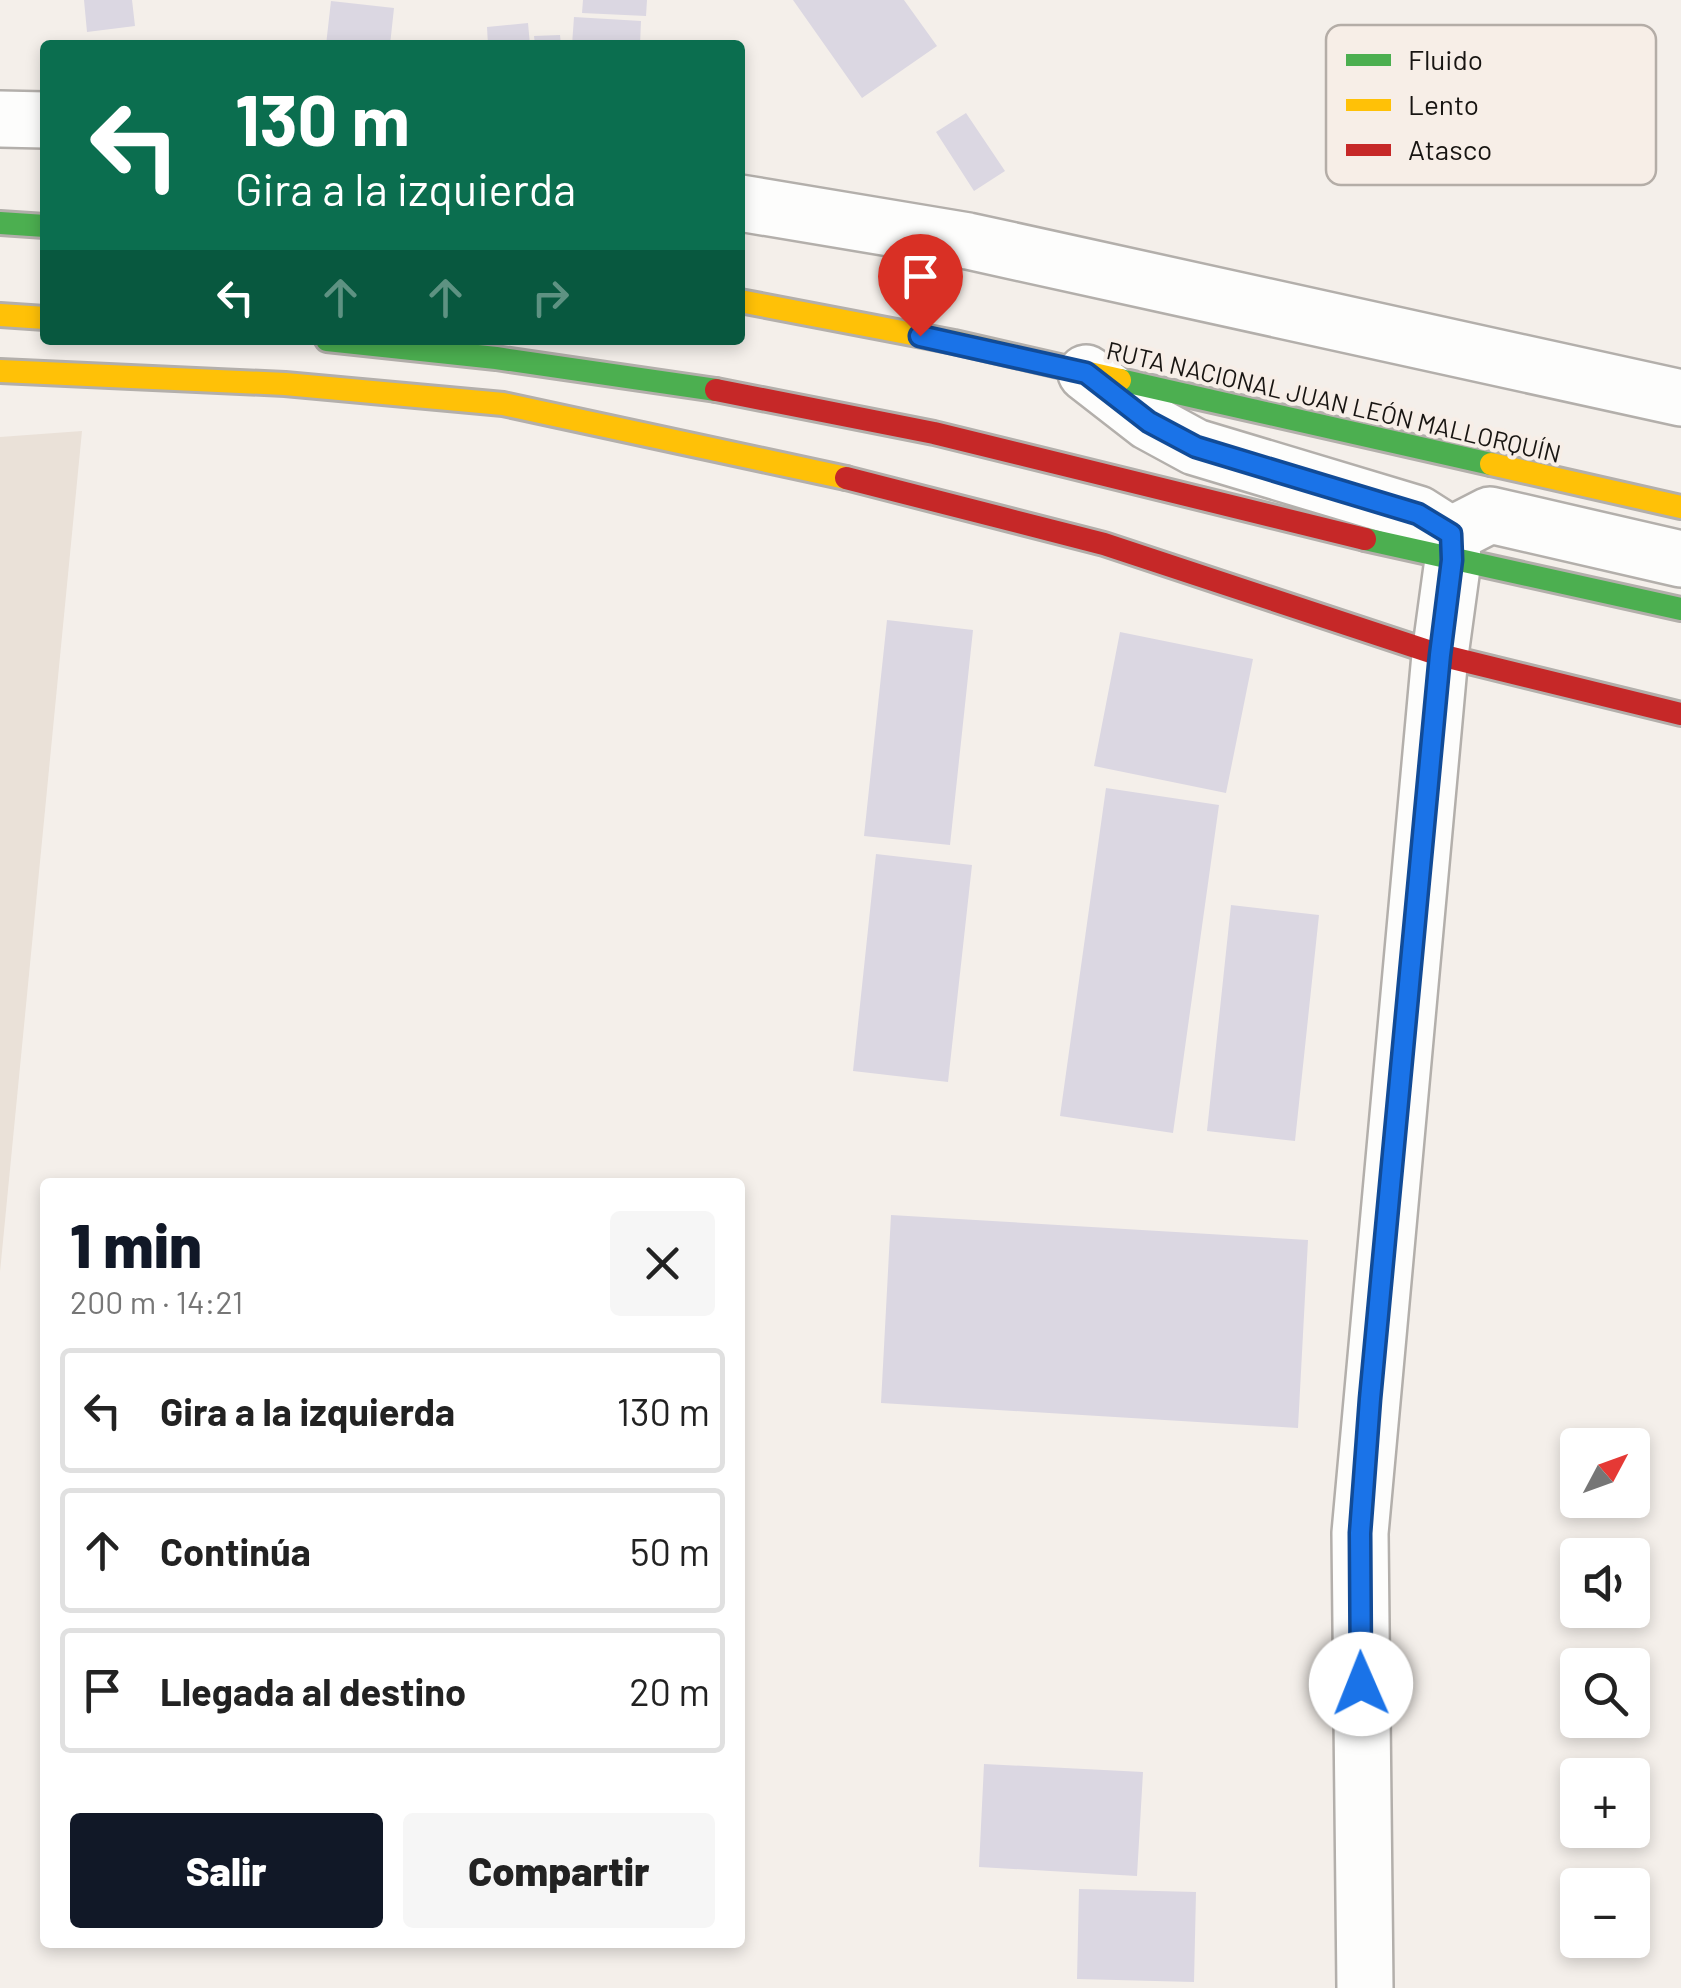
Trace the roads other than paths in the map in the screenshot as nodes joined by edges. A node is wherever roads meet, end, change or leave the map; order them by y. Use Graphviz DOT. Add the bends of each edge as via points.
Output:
graph roads {
  1 [pos="0,119"];
  2 [pos="40,120"];
  3 [pos="745,204"];
  4 [pos="0,224"];
  5 [pos="40,226"];
  6 [pos="745,302"];
  7 [pos="0,315"];
  8 [pos="40,318"];
  9 [pos="374,345"];
  10 [pos="0,371"];
  11 [pos="1086,373"];
  12 [pos="1681,398"];
  13 [pos="1681,507"];
  14 [pos="1452,547"];
  15 [pos="1681,558"];
  16 [pos="1681,608"];
  17 [pos="1440,655"];
  18 [pos="1681,714"];
  19 [pos="1365,1988"];
  1 -- 2 [label="street"];
  3 -- 12 [label="street" via="968,241"];
  4 -- 5 [label="main road"];
  6 -- 11 [label="main road, RUTA NACIONAL JUAN LEÓN MALLORQUÍN"];
  7 -- 8 [label="main road"];
  9 -- 14 [label="main road" via="772,400"];
  10 -- 17 [label="main road" via="286,384 503,404 835,474 1104,544"];
  11 -- 13 [label="main road, RUTA NACIONAL JUAN LEÓN MALLORQUÍN"];
  11 -- 14 [label="street" via="1149,422 1196,447 1418,514"];
  14 -- 15 [label="street" via="1490,515"];
  14 -- 16 [label="main road"];
  14 -- 17 [label="street"];
  17 -- 18 [label="main road"];
  17 -- 19 [label="street" via="1360,1533"];
}
